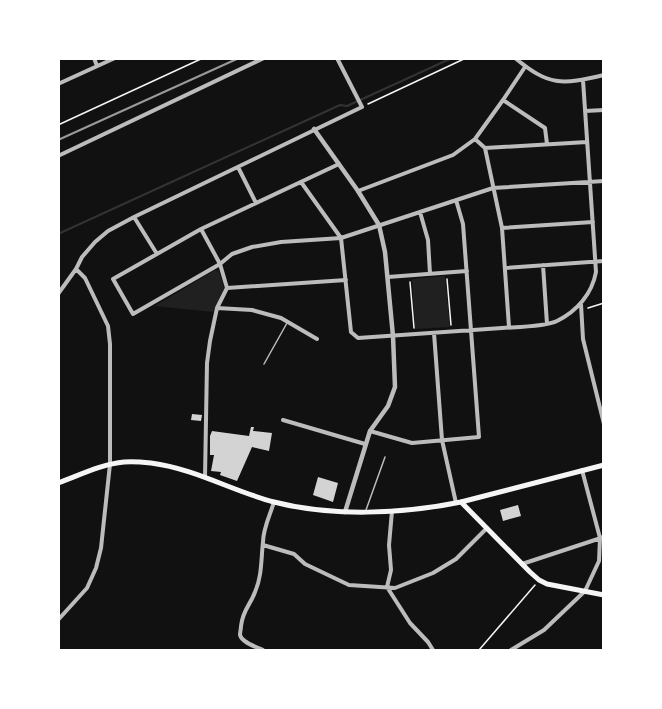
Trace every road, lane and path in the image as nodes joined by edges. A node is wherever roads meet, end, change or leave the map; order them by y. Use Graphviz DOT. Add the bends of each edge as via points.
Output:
graph roads {
  1 [pos="94,58"];
  2 [pos="115,58"];
  3 [pos="203,58"];
  4 [pos="264,58"];
  5 [pos="337,58"];
  6 [pos="466,58"];
  7 [pos="515,58"];
  8 [pos="98,66"];
  9 [pos="525,67"];
  10 [pos="603,75"];
  11 [pos="583,80"];
  12 [pos="58,84"];
  13 [pos="504,100"];
  14 [pos="362,107"];
  15 [pos="603,110"];
  16 [pos="585,111"];
  17 [pos="58,125"];
  18 [pos="314,129"];
  19 [pos="475,139"];
  20 [pos="587,142"];
  21 [pos="547,144"];
  22 [pos="485,148"];
  23 [pos="58,156"];
  24 [pos="339,164"];
  25 [pos="238,167"];
  26 [pos="603,181"];
  27 [pos="301,182"];
  28 [pos="590,182"];
  29 [pos="493,188"];
  30 [pos="358,191"];
  31 [pos="456,200"];
  32 [pos="256,203"];
  33 [pos="420,212"];
  34 [pos="134,217"];
  35 [pos="593,222"];
  36 [pos="379,225"];
  37 [pos="502,228"];
  38 [pos="201,229"];
  39 [pos="341,238"];
  40 [pos="157,254"];
  41 [pos="603,261"];
  42 [pos="595,262"];
  43 [pos="220,264"];
  44 [pos="543,266"];
  45 [pos="505,268"];
  46 [pos="76,269"];
  47 [pos="467,271"];
  48 [pos="447,272"];
  49 [pos="430,273"];
  50 [pos="410,275"];
  51 [pos="388,277"];
  52 [pos="346,280"];
  53 [pos="227,288"];
  54 [pos="58,294"];
  55 [pos="581,303"];
  56 [pos="603,303"];
  57 [pos="217,308"];
  58 [pos="581,310"];
  59 [pos="287,322"];
  60 [pos="547,324"];
  61 [pos="509,327"];
  62 [pos="452,328"];
  63 [pos="414,330"];
  64 [pos="471,330"];
  65 [pos="434,333"];
  66 [pos="393,336"];
  67 [pos="317,339"];
  68 [pos="264,364"];
  69 [pos="603,400"];
  70 [pos="598,402"];
  71 [pos="283,420"];
  72 [pos="603,424"];
  73 [pos="370,431"];
  74 [pos="442,440"];
  75 [pos="365,444"];
  76 [pos="385,457"];
  77 [pos="110,464"];
  78 [pos="603,465"];
  79 [pos="582,470"];
  80 [pos="205,477"];
  81 [pos="58,483"];
  82 [pos="274,502"];
  83 [pos="458,503"];
  84 [pos="392,510"];
  85 [pos="366,511"];
  86 [pos="345,512"];
  87 [pos="487,528"];
  88 [pos="602,537"];
  89 [pos="263,545"];
  90 [pos="521,564"];
  91 [pos="539,580"];
  92 [pos="387,587"];
  93 [pos="585,591"];
  94 [pos="603,595"];
  95 [pos="58,620"];
  96 [pos="263,651"];
  97 [pos="433,651"];
  98 [pos="479,651"];
  99 [pos="511,651"];
  1 -- 8 [label="street"];
  2 -- 8 [label="street"];
  3 -- 17 [label="path"];
  4 -- 23 [label="street"];
  5 -- 14 [label="street"];
  6 -- 14 [label="path"];
  7 -- 9 [label="street"];
  8 -- 12 [label="street"];
  9 -- 11 [label="street" via="556,82"];
  9 -- 13 [label="street"];
  10 -- 11 [label="street"];
  11 -- 16 [label="street"];
  13 -- 19 [label="street"];
  13 -- 21 [label="street" via="545,128"];
  14 -- 18 [label="street"];
  15 -- 16 [label="street"];
  16 -- 20 [label="street"];
  18 -- 24 [label="street"];
  18 -- 25 [label="street"];
  19 -- 22 [label="street"];
  19 -- 30 [label="street" via="453,155"];
  20 -- 21 [label="street"];
  20 -- 28 [label="street"];
  21 -- 22 [label="street"];
  22 -- 29 [label="street"];
  24 -- 27 [label="street"];
  24 -- 30 [label="street"];
  25 -- 32 [label="street"];
  25 -- 34 [label="street"];
  26 -- 28 [label="street"];
  27 -- 32 [label="street"];
  27 -- 39 [label="street"];
  28 -- 29 [label="street"];
  28 -- 35 [label="street"];
  29 -- 31 [label="street"];
  29 -- 37 [label="street"];
  30 -- 36 [label="street"];
  31 -- 33 [label="street"];
  31 -- 47 [label="street" via="463,224"];
  32 -- 38 [label="street"];
  33 -- 36 [label="street"];
  33 -- 49 [label="street" via="428,240"];
  34 -- 40 [label="street"];
  34 -- 46 [label="street" via="95,242"];
  35 -- 37 [label="street"];
  35 -- 42 [label="street"];
  36 -- 39 [label="street"];
  36 -- 51 [label="street"];
  37 -- 45 [label="street"];
  38 -- 40 [label="street"];
  38 -- 43 [label="street"];
  39 -- 43 [label="street" via="252,247 232,254"];
  39 -- 52 [label="street"];
  40 -- 43 [label="street" via="113,279 133,314"];
  41 -- 42 [label="street"];
  42 -- 44 [label="street"];
  42 -- 55 [label="street" via="592,288"];
  43 -- 53 [label="street"];
  44 -- 45 [label="street"];
  44 -- 60 [label="street"];
  45 -- 61 [label="street"];
  46 -- 54 [label="street"];
  46 -- 77 [label="street" via="85,278 108,326"];
  47 -- 48 [label="street"];
  47 -- 64 [label="street"];
  48 -- 49 [label="street"];
  48 -- 62 [label="path"];
  49 -- 50 [label="street"];
  50 -- 51 [label="street"];
  50 -- 63 [label="path"];
  51 -- 66 [label="street"];
  52 -- 53 [label="street"];
  52 -- 66 [label="street" via="351,332 358,338"];
  53 -- 57 [label="street"];
  55 -- 58 [label="street"];
  55 -- 60 [label="street" via="556,322"];
  56 -- 58 [label="path"];
  57 -- 59 [label="street" via="252,310"];
  57 -- 80 [label="street" via="207,363"];
  58 -- 70 [label="street" via="583,339"];
  59 -- 67 [label="street"];
  59 -- 68 [label="lane"];
  60 -- 61 [label="street"];
  61 -- 64 [label="street"];
  64 -- 65 [label="street"];
  64 -- 74 [label="street" via="479,437"];
  65 -- 66 [label="street"];
  65 -- 74 [label="street"];
  66 -- 73 [label="street" via="395,387 388,406"];
  69 -- 70 [label="street"];
  70 -- 72 [label="street"];
  71 -- 75 [label="street"];
  73 -- 74 [label="street" via="412,442"];
  73 -- 75 [label="street"];
  74 -- 83 [label="street"];
  75 -- 86 [label="street"];
  76 -- 85 [label="lane"];
  77 -- 80 [label="main road" via="154,464"];
  77 -- 81 [label="main road"];
  77 -- 95 [label="street" via="96,568 87,588"];
  78 -- 79 [label="main road"];
  79 -- 83 [label="main road"];
  79 -- 88 [label="street"];
  80 -- 82 [label="main road"];
  82 -- 86 [label="main road"];
  82 -- 89 [label="street"];
  83 -- 84 [label="main road"];
  83 -- 87 [label="main road"];
  84 -- 85 [label="main road"];
  84 -- 92 [label="street"];
  85 -- 86 [label="main road"];
  87 -- 90 [label="main road"];
  87 -- 92 [label="street" via="456,559 433,573 395,588"];
  88 -- 90 [label="street"];
  88 -- 93 [label="street" via="599,561"];
  89 -- 92 [label="street" via="294,554 305,564 348,585"];
  89 -- 96 [label="street" via="259,582 245,609 240,635"];
  90 -- 91 [label="main road"];
  91 -- 93 [label="main road"];
  91 -- 98 [label="path"];
  92 -- 97 [label="street"];
  93 -- 94 [label="main road"];
  93 -- 99 [label="street" via="544,630"];
}
